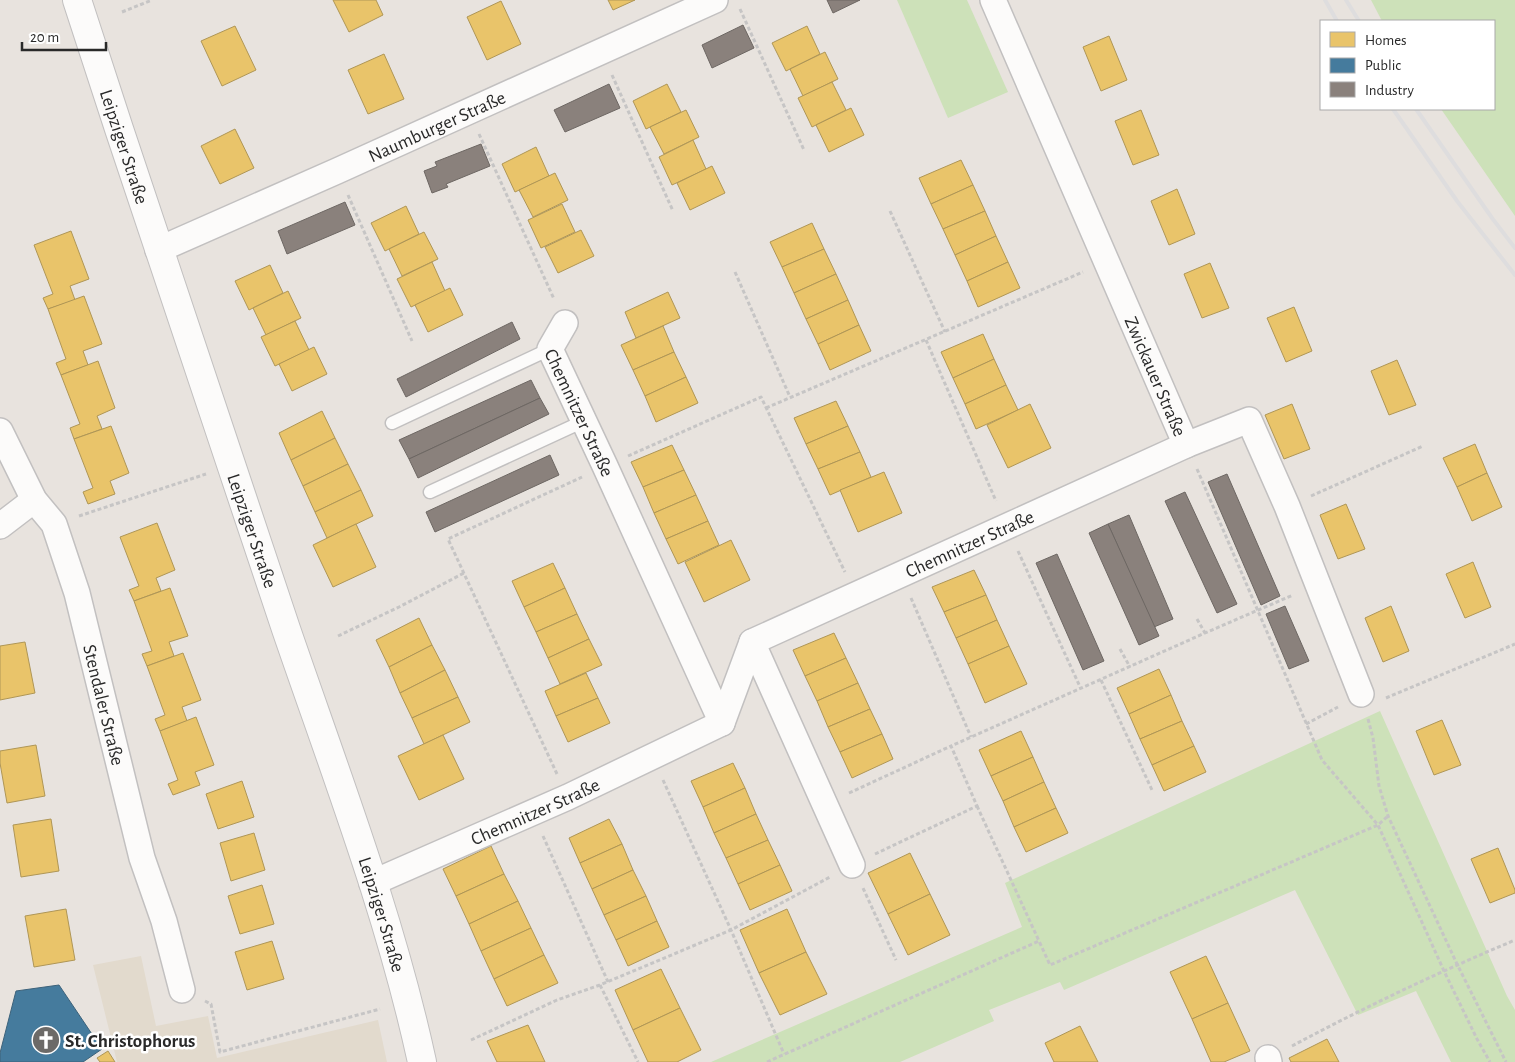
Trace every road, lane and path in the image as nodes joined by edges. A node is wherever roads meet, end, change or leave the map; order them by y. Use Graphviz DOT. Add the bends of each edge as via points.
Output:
graph roads {
  1 [pos="77,0"];
  2 [pos="152,0"];
  3 [pos="715,0"];
  4 [pos="736,0"];
  5 [pos="993,0"];
  6 [pos="122,12"];
  7 [pos="601,51"];
  8 [pos="468,111"];
  9 [pos="804,150"];
  10 [pos="337,171"];
  11 [pos="673,211"];
  12 [pos="890,212"];
  13 [pos="158,250"];
  14 [pos="1106,262"];
  15 [pos="735,272"];
  16 [pos="565,323"];
  17 [pos="945,332"];
  18 [pos="412,341"];
  19 [pos="550,350"];
  20 [pos="790,397"];
  21 [pos="766,408"];
  22 [pos="584,421"];
  23 [pos="392,423"];
  24 [pos="0,431"];
  25 [pos="1186,445"];
  26 [pos="1423,446"];
  27 [pos="231,466"];
  28 [pos="605,466"];
  29 [pos="430,492"];
  30 [pos="34,500"];
  31 [pos="1287,506"];
  32 [pos="54,524"];
  33 [pos="0,526"];
  34 [pos="464,573"];
  35 [pos="901,574"];
  36 [pos="1319,584"];
  37 [pos="856,595"];
  38 [pos="1257,611"];
  39 [pos="1197,618"];
  40 [pos="1205,633"];
  41 [pos="338,636"];
  42 [pos="752,642"];
  43 [pos="1515,644"];
  44 [pos="1120,649"];
  45 [pos="1130,667"];
  46 [pos="1101,680"];
  47 [pos="1361,694"];
  48 [pos="722,723"];
  49 [pos="1306,724"];
  50 [pos="971,737"];
  51 [pos="951,746"];
  52 [pos="652,756"];
  53 [pos="551,762"];
  54 [pos="1152,790"];
  55 [pos="824,804"];
  56 [pos="977,806"];
  57 [pos="1388,816"];
  58 [pos="1378,825"];
  59 [pos="552,858"];
  60 [pos="852,865"];
  61 [pos="372,883"];
  62 [pos="731,930"];
  63 [pos="1515,940"];
  64 [pos="1039,941"];
  65 [pos="896,960"];
  66 [pos="1457,964"];
  67 [pos="1444,971"];
  68 [pos="608,982"];
  69 [pos="600,986"];
  70 [pos="182,990"];
  71 [pos="409,1001"];
  72 [pos="471,1040"];
  73 [pos="784,1054"];
  74 [pos="1269,1060"];
  75 [pos="422,1062"];
  76 [pos="638,1062"];
  77 [pos="767,1062"];
  78 [pos="1490,1062"];
  79 [pos="1506,1062"];
  1 -- 13 [label="main road, Leipziger Straße"];
  2 -- 6 [label="path"];
  3 -- 7 [label="street, Naumburger Straße"];
  4 -- 9 [label="path"];
  5 -- 14 [label="street, Zwickauer Straße"];
  7 -- 8 [label="street, Naumburger Straße"];
  7 -- 11 [label="path"];
  8 -- 10 [label="street, Naumburger Straße"];
  8 -- 16 [label="path"];
  10 -- 13 [label="street, Naumburger Straße"];
  10 -- 18 [label="path"];
  12 -- 17 [label="path"];
  13 -- 27 [label="main road, Leipziger Straße"];
  14 -- 17 [label="path"];
  14 -- 25 [label="street, Zwickauer Straße"];
  15 -- 20 [label="path"];
  16 -- 19 [label="street, Chemnitzer Straße"];
  17 -- 20 [label="path"];
  19 -- 22 [label="street, Chemnitzer Straße"];
  19 -- 23 [label="lane"];
  20 -- 21 [label="path"];
  21 -- 28 [label="path" via="760,397"];
  21 -- 37 [label="path"];
  22 -- 28 [label="street, Chemnitzer Straße"];
  22 -- 29 [label="lane"];
  24 -- 30 [label="street, Stendaler Straße"];
  25 -- 31 [label="street, Zwickauer Straße" via="1249,420"];
  25 -- 35 [label="street, Chemnitzer Straße"];
  25 -- 38 [label="path"];
  26 -- 31 [label="path"];
  27 -- 32 [label="path"];
  27 -- 61 [label="main road, Leipziger Straße"];
  28 -- 34 [label="path" via="448,539"];
  28 -- 48 [label="street, Chemnitzer Straße"];
  30 -- 32 [label="street, Stendaler Straße"];
  30 -- 33 [label="street"];
  31 -- 36 [label="street, Zwickauer Straße"];
  32 -- 70 [label="street, Stendaler Straße" via="77,593 142,858 164,921"];
  34 -- 41 [label="path"];
  34 -- 53 [label="path"];
  35 -- 37 [label="street, Chemnitzer Straße"];
  35 -- 50 [label="path"];
  36 -- 38 [label="path"];
  36 -- 47 [label="street, Zwickauer Straße"];
  37 -- 42 [label="street, Chemnitzer Straße"];
  38 -- 40 [label="path"];
  38 -- 49 [label="path"];
  39 -- 40 [label="path"];
  40 -- 45 [label="path"];
  42 -- 48 [label="street"];
  42 -- 55 [label="street"];
  43 -- 47 [label="path" via="1378,702"];
  44 -- 45 [label="path"];
  45 -- 46 [label="path"];
  46 -- 50 [label="path"];
  46 -- 54 [label="path"];
  47 -- 49 [label="path"];
  47 -- 57 [label="path"];
  48 -- 52 [label="street, Chemnitzer Straße"];
  49 -- 58 [label="path" via="1322,760"];
  50 -- 51 [label="path"];
  51 -- 55 [label="path"];
  51 -- 56 [label="path"];
  52 -- 61 [label="street, Chemnitzer Straße" via="568,797"];
  52 -- 62 [label="path"];
  55 -- 60 [label="street"];
  56 -- 60 [label="path"];
  56 -- 64 [label="path"];
  57 -- 58 [label="path"];
  57 -- 66 [label="path"];
  58 -- 64 [label="path" via="1050,965"];
  58 -- 67 [label="path"];
  59 -- 68 [label="path"];
  60 -- 62 [label="path"];
  60 -- 65 [label="path"];
  61 -- 71 [label="main road, Leipziger Straße"];
  62 -- 68 [label="path"];
  62 -- 73 [label="path"];
  63 -- 66 [label="path"];
  64 -- 73 [label="path"];
  66 -- 67 [label="path"];
  66 -- 79 [label="path"];
  67 -- 74 [label="path" via="1348,1016"];
  67 -- 78 [label="path"];
  68 -- 69 [label="path"];
  69 -- 72 [label="path" via="557,1000"];
  69 -- 76 [label="path"];
  70 -- 71 [label="path" via="211,1004 220,1052"];
  71 -- 75 [label="main road, Leipziger Straße"];
  73 -- 77 [label="path"];
}
